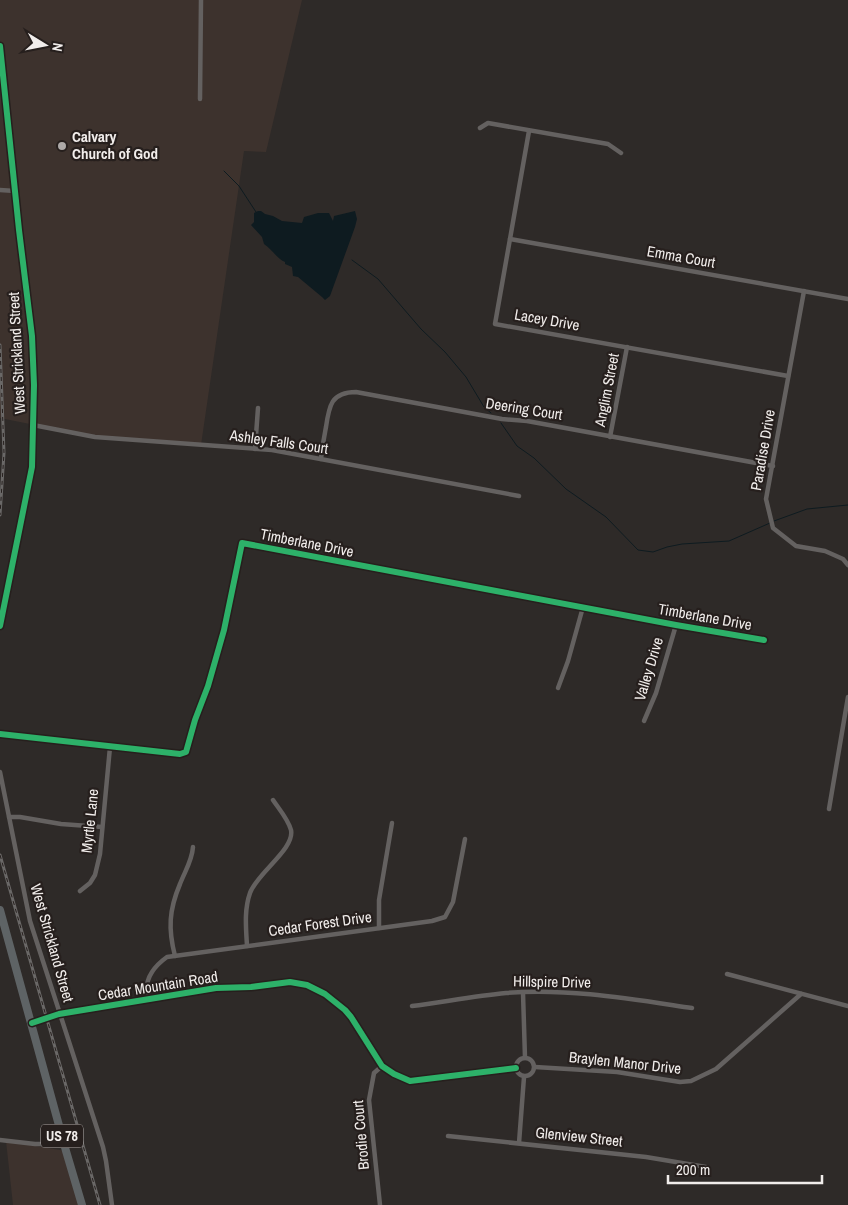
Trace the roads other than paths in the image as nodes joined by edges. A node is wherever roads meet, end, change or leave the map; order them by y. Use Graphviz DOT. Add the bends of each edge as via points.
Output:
graph roads {
  1 [pos="201,0"];
  2 [pos="0,46"];
  3 [pos="200,99"];
  4 [pos="480,128"];
  5 [pos="529,130"];
  6 [pos="621,153"];
  7 [pos="0,190"];
  8 [pos="15,191"];
  9 [pos="510,239"];
  10 [pos="804,291"];
  11 [pos="848,299"];
  12 [pos="627,348"];
  13 [pos="788,376"];
  14 [pos="258,408"];
  15 [pos="33,424"];
  16 [pos="610,437"];
  17 [pos="255,449"];
  18 [pos="321,459"];
  19 [pos="773,466"];
  20 [pos="519,496"];
  21 [pos="848,565"];
  22 [pos="583,607"];
  23 [pos="676,625"];
  24 [pos="0,626"];
  25 [pos="764,640"];
  26 [pos="558,688"];
  27 [pos="848,697"];
  28 [pos="644,721"];
  29 [pos="0,734"];
  30 [pos="110,747"];
  31 [pos="0,772"];
  32 [pos="272,800"];
  33 [pos="828,809"];
  34 [pos="9,817"];
  35 [pos="392,822"];
  36 [pos="102,827"];
  37 [pos="465,839"];
  38 [pos="193,847"];
  39 [pos="80,891"];
  40 [pos="0,910"];
  41 [pos="379,928"];
  42 [pos="247,946"];
  43 [pos="175,956"];
  44 [pos="727,974"];
  45 [pos="522,993"];
  46 [pos="801,994"];
  47 [pos="148,999"];
  48 [pos="412,1006"];
  49 [pos="848,1006"];
  50 [pos="692,1008"];
  51 [pos="59,1014"];
  52 [pos="32,1023"];
  53 [pos="524,1058"];
  54 [pos="382,1066"];
  55 [pos="516,1068"];
  56 [pos="535,1068"];
  57 [pos="524,1077"];
  58 [pos="448,1136"];
  59 [pos="0,1140"];
  60 [pos="520,1143"];
  61 [pos="64,1144"];
  62 [pos="706,1167"];
  63 [pos="82,1205"];
  64 [pos="112,1205"];
  65 [pos="380,1205"];
  1 -- 3 [label="street"];
  2 -- 8 [label="street, West Strickland Street"];
  4 -- 5 [label="street" via="488,123"];
  5 -- 6 [label="street" via="608,144"];
  5 -- 9 [label="street, Lacey Drive"];
  7 -- 8 [label="street"];
  8 -- 15 [label="street, West Strickland Street" via="32,336"];
  9 -- 10 [label="street, Emma Court"];
  9 -- 12 [label="street, Lacey Drive" via="495,324"];
  10 -- 11 [label="street, Emma Court"];
  10 -- 13 [label="street, Paradise Drive"];
  12 -- 13 [label="street, Lacey Drive"];
  12 -- 16 [label="street, Anglim Street"];
  13 -- 19 [label="street, Paradise Drive"];
  14 -- 17 [label="street"];
  15 -- 17 [label="street, Ashley Falls Court" via="95,437"];
  15 -- 24 [label="street, West Strickland Street" via="32,467"];
  16 -- 18 [label="street, Deering Court" via="346,392 335,398 329,407"];
  16 -- 19 [label="street, Deering Court"];
  17 -- 18 [label="street, Ashley Falls Court"];
  18 -- 20 [label="street, Ashley Falls Court"];
  19 -- 21 [label="street, Paradise Drive" via="766,499 773,528 796,546 825,552 843,559"];
  22 -- 23 [label="street, Timberlane Drive"];
  22 -- 26 [label="street"];
  22 -- 30 [label="street, Timberlane Drive" via="242,543 224,630 186,752"];
  23 -- 25 [label="street, Timberlane Drive"];
  23 -- 28 [label="street, Valley Drive" via="652,705"];
  27 -- 33 [label="street"];
  29 -- 30 [label="street, Timberlane Drive"];
  30 -- 36 [label="street, Myrtle Lane"];
  31 -- 34 [label="street, West Strickland Street"];
  32 -- 42 [label="street" via="286,819 291,831 290,842 250,892 245,920"];
  34 -- 36 [label="street"];
  34 -- 51 [label="street, West Strickland Street" via="30,921"];
  35 -- 41 [label="street" via="379,900"];
  36 -- 39 [label="street, Myrtle Lane" via="96,875"];
  37 -- 41 [label="street, Cedar Forest Drive" via="453,902 445,917"];
  38 -- 43 [label="street" via="171,911 169,935"];
  40 -- 52 [label="main road, US 78"];
  41 -- 42 [label="street, Cedar Forest Drive"];
  42 -- 43 [label="street, Cedar Forest Drive"];
  43 -- 47 [label="street, Cedar Forest Drive" via="167,957 155,966 148,978"];
  44 -- 46 [label="street"];
  45 -- 48 [label="street, Hillspire Drive"];
  45 -- 50 [label="street, Hillspire Drive" via="619,996"];
  45 -- 53 [label="street"];
  46 -- 49 [label="street"];
  46 -- 56 [label="street, Braylen Manor Drive" via="716,1069 691,1081 617,1072"];
  47 -- 51 [label="street, Cedar Mountain Road"];
  47 -- 54 [label="street, Cedar Mountain Road" via="216,988 290,982 307,985 345,1010"];
  51 -- 52 [label="street, Cedar Mountain Road"];
  51 -- 64 [label="street, West Strickland Street" via="103,1147"];
  52 -- 61 [label="main road, US 78"];
  53 -- 55 [label="street" via="517,1062"];
  53 -- 56 [label="street" via="531,1059"];
  54 -- 55 [label="street" via="410,1081"];
  54 -- 65 [label="street, Brodie Court" via="374,1073 369,1100"];
  55 -- 57 [label="street"];
  56 -- 57 [label="street" via="531,1075"];
  57 -- 60 [label="street"];
  58 -- 60 [label="street, Glenview Street"];
  59 -- 61 [label="street"];
  60 -- 62 [label="street, Glenview Street"];
  61 -- 63 [label="main road, US 78"];
}
